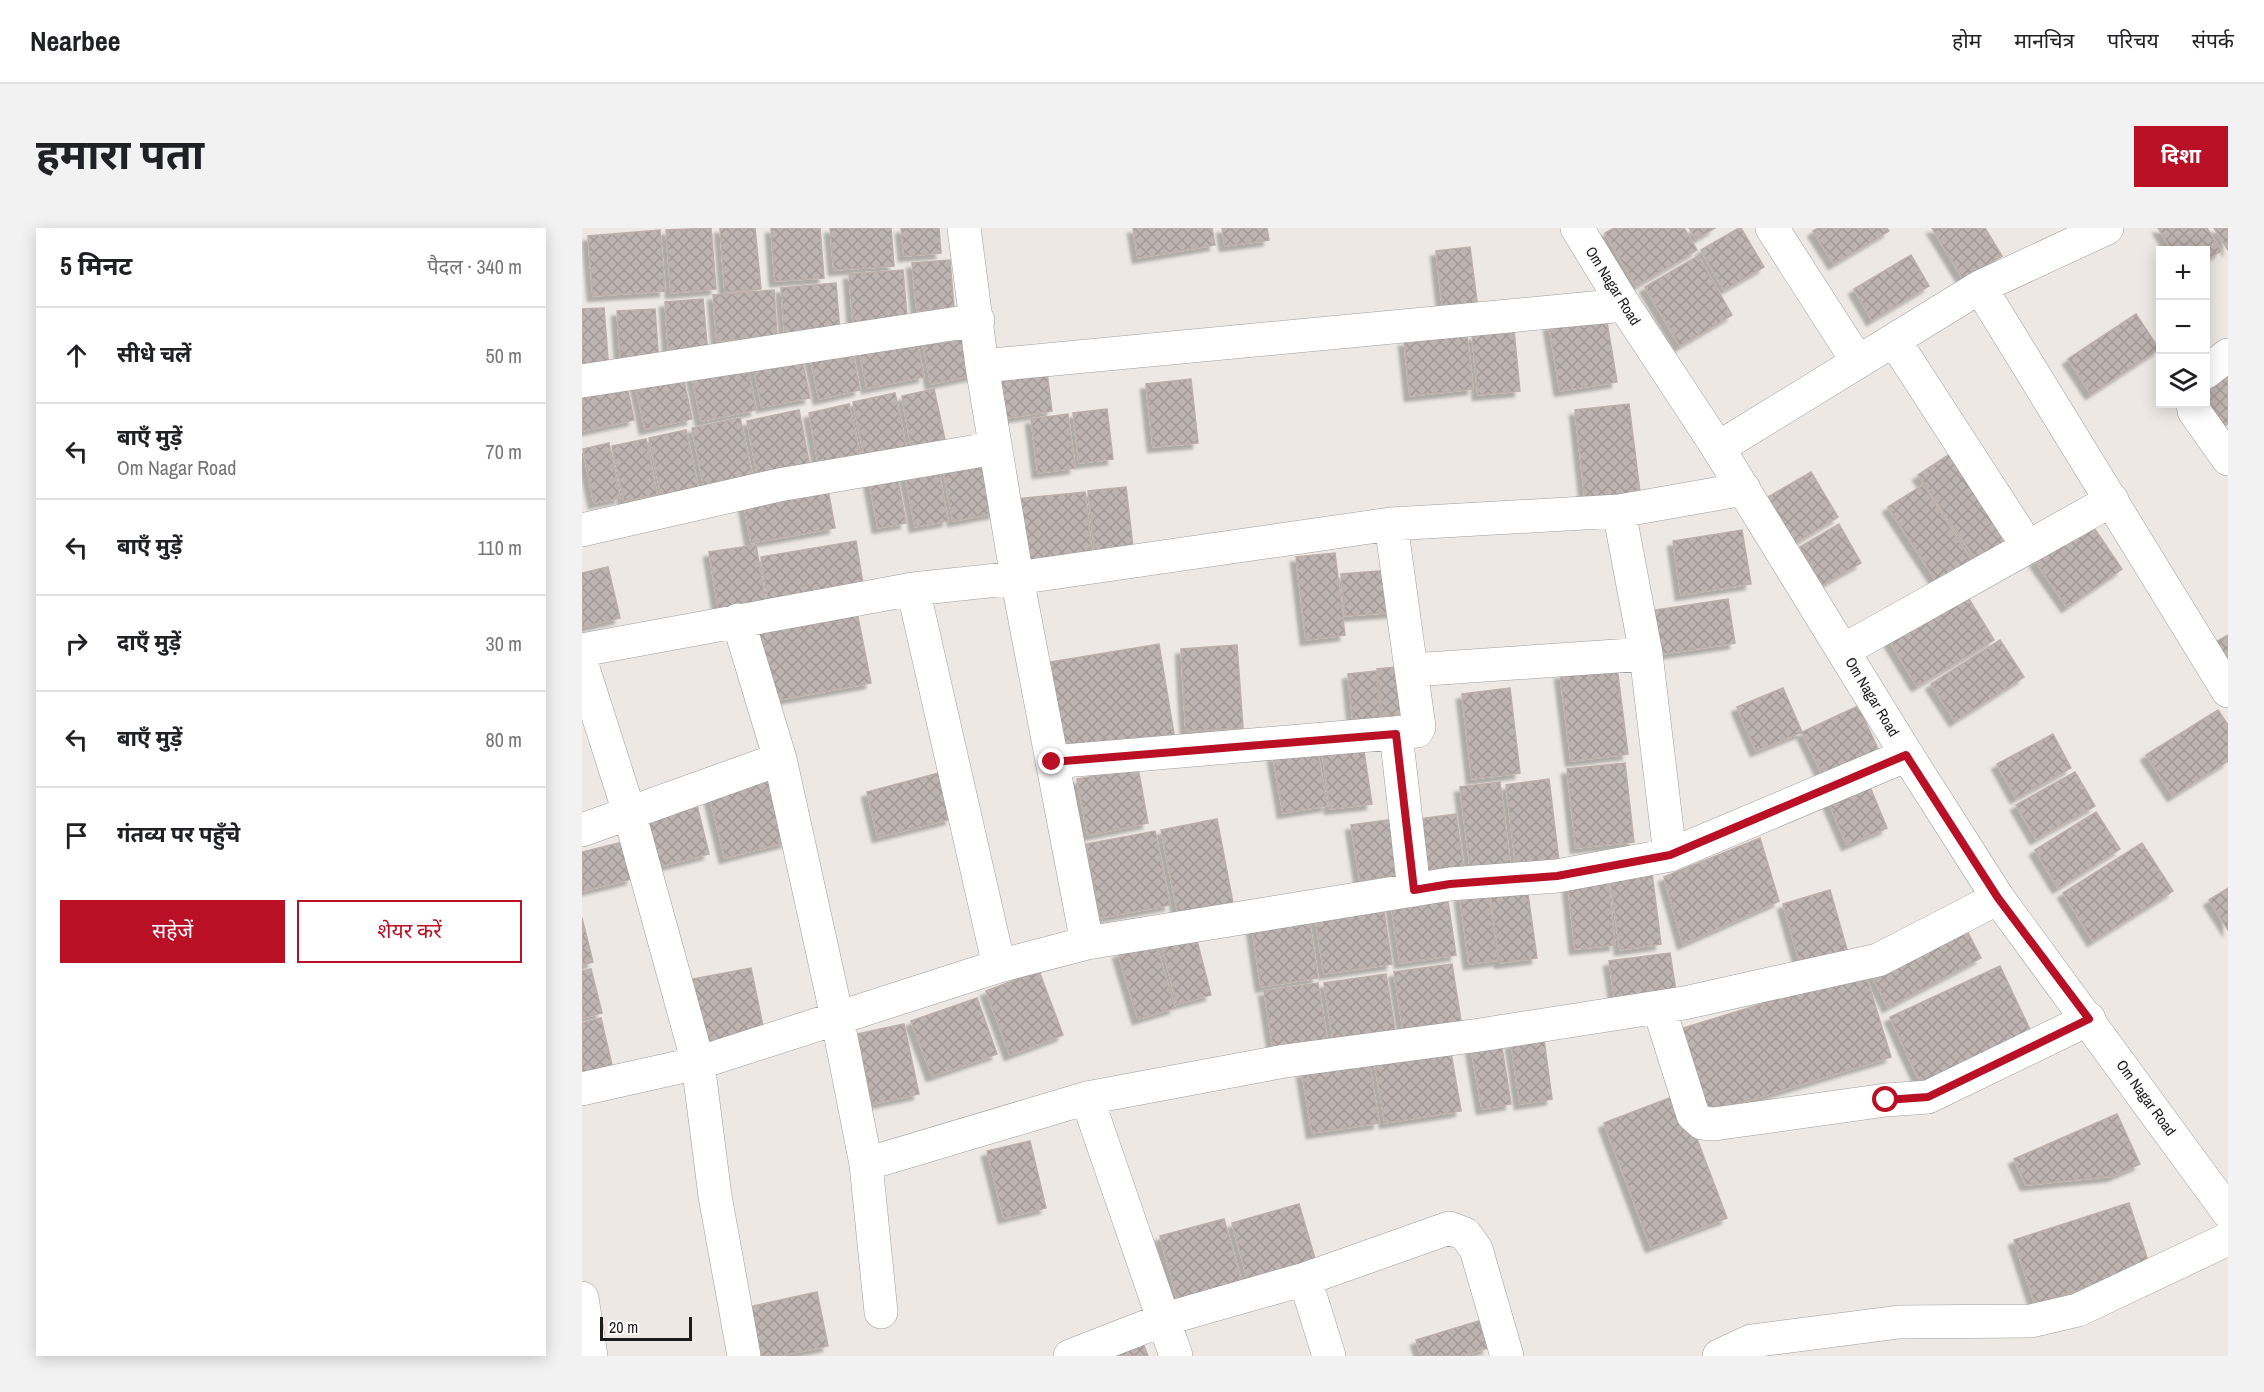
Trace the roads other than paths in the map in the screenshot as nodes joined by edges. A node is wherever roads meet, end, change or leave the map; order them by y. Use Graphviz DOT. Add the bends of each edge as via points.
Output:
graph roads {
  1 [pos="964,228"];
  2 [pos="1577,228"];
  3 [pos="1772,228"];
  4 [pos="2107,228"];
  5 [pos="1980,287"];
  6 [pos="1624,305"];
  7 [pos="978,320"];
  8 [pos="1894,340"];
  9 [pos="2228,355"];
  10 [pos="1858,362"];
  11 [pos="982,366"];
  12 [pos="2210,368"];
  13 [pos="582,381"];
  14 [pos="2194,408"];
  15 [pos="995,448"];
  16 [pos="1718,448"];
  17 [pos="2228,459"];
  18 [pos="1744,489"];
  19 [pos="2112,500"];
  20 [pos="1619,511"];
  21 [pos="1391,524"];
  22 [pos="582,530"];
  23 [pos="2028,547"];
  24 [pos="1017,578"];
  25 [pos="913,589"];
  26 [pos="738,620"];
  27 [pos="582,650"];
  28 [pos="1844,650"];
  29 [pos="1646,654"];
  30 [pos="582,665"];
  31 [pos="1412,670"];
  32 [pos="2228,691"];
  33 [pos="1396,734"];
  34 [pos="1906,755"];
  35 [pos="780,759"];
  36 [pos="1052,762"];
  37 [pos="629,812"];
  38 [pos="582,830"];
  39 [pos="1670,855"];
  40 [pos="1414,890"];
  41 [pos="1998,898"];
  42 [pos="1087,943"];
  43 [pos="999,966"];
  44 [pos="1659,1008"];
  45 [pos="837,1017"];
  46 [pos="2089,1019"];
  47 [pos="698,1063"];
  48 [pos="582,1089"];
  49 [pos="1087,1098"];
  50 [pos="866,1164"];
  51 [pos="2228,1212"];
  52 [pos="2228,1239"];
  53 [pos="1305,1279"];
  54 [pos="582,1298"];
  55 [pos="881,1312"];
  56 [pos="1165,1319"];
  57 [pos="591,1356"];
  58 [pos="744,1356"];
  59 [pos="1070,1356"];
  60 [pos="1176,1356"];
  61 [pos="1329,1356"];
  62 [pos="1507,1356"];
  63 [pos="1719,1356"];
  1 -- 7 [label="street"];
  2 -- 6 [label="street, Om Nagar Road"];
  3 -- 10 [label="street"];
  4 -- 5 [label="street"];
  5 -- 8 [label="street"];
  5 -- 19 [label="street"];
  6 -- 11 [label="street"];
  6 -- 16 [label="street, Om Nagar Road"];
  7 -- 11 [label="street"];
  7 -- 13 [label="street"];
  8 -- 10 [label="street"];
  8 -- 23 [label="street"];
  9 -- 12 [label="street"];
  10 -- 16 [label="street"];
  11 -- 15 [label="street"];
  14 -- 17 [label="street"];
  15 -- 22 [label="street" via="779,485"];
  15 -- 24 [label="street"];
  16 -- 18 [label="street, Om Nagar Road"];
  18 -- 20 [label="street"];
  18 -- 28 [label="street, Om Nagar Road"];
  19 -- 23 [label="street"];
  19 -- 32 [label="street"];
  20 -- 21 [label="street"];
  20 -- 29 [label="street"];
  21 -- 24 [label="street"];
  21 -- 31 [label="street"];
  23 -- 28 [label="street"];
  24 -- 25 [label="street"];
  24 -- 36 [label="street"];
  25 -- 26 [label="street"];
  25 -- 43 [label="street"];
  26 -- 27 [label="street"];
  26 -- 35 [label="street"];
  28 -- 34 [label="street, Om Nagar Road"];
  29 -- 31 [label="street"];
  29 -- 39 [label="street"];
  30 -- 37 [label="street"];
  31 -- 33 [label="street" via="1419,727 1414,733"];
  33 -- 36 [label="street"];
  33 -- 40 [label="street"];
  34 -- 39 [label="street"];
  34 -- 41 [label="street, Om Nagar Road"];
  35 -- 37 [label="street"];
  35 -- 45 [label="street"];
  36 -- 42 [label="street"];
  37 -- 38 [label="street"];
  37 -- 47 [label="street"];
  39 -- 40 [label="street" via="1557,876"];
  40 -- 42 [label="street"];
  41 -- 44 [label="street" via="1878,960"];
  41 -- 46 [label="street, Om Nagar Road"];
  42 -- 43 [label="street"];
  43 -- 45 [label="street"];
  44 -- 46 [label="street" via="1693,1115 1702,1123 1713,1124 1928,1097"];
  44 -- 49 [label="street" via="1285,1061"];
  45 -- 47 [label="street"];
  45 -- 50 [label="street"];
  46 -- 51 [label="street, Om Nagar Road"];
  47 -- 48 [label="street"];
  47 -- 58 [label="street"];
  49 -- 50 [label="street"];
  49 -- 56 [label="street"];
  50 -- 55 [label="street"];
  52 -- 63 [label="street" via="2078,1310 2031,1321 1899,1322 1751,1341"];
  53 -- 56 [label="street"];
  53 -- 61 [label="street"];
  53 -- 62 [label="street" via="1434,1232 1457,1229 1476,1249"];
  54 -- 57 [label="street"];
  56 -- 59 [label="street"];
  56 -- 60 [label="street"];
}
